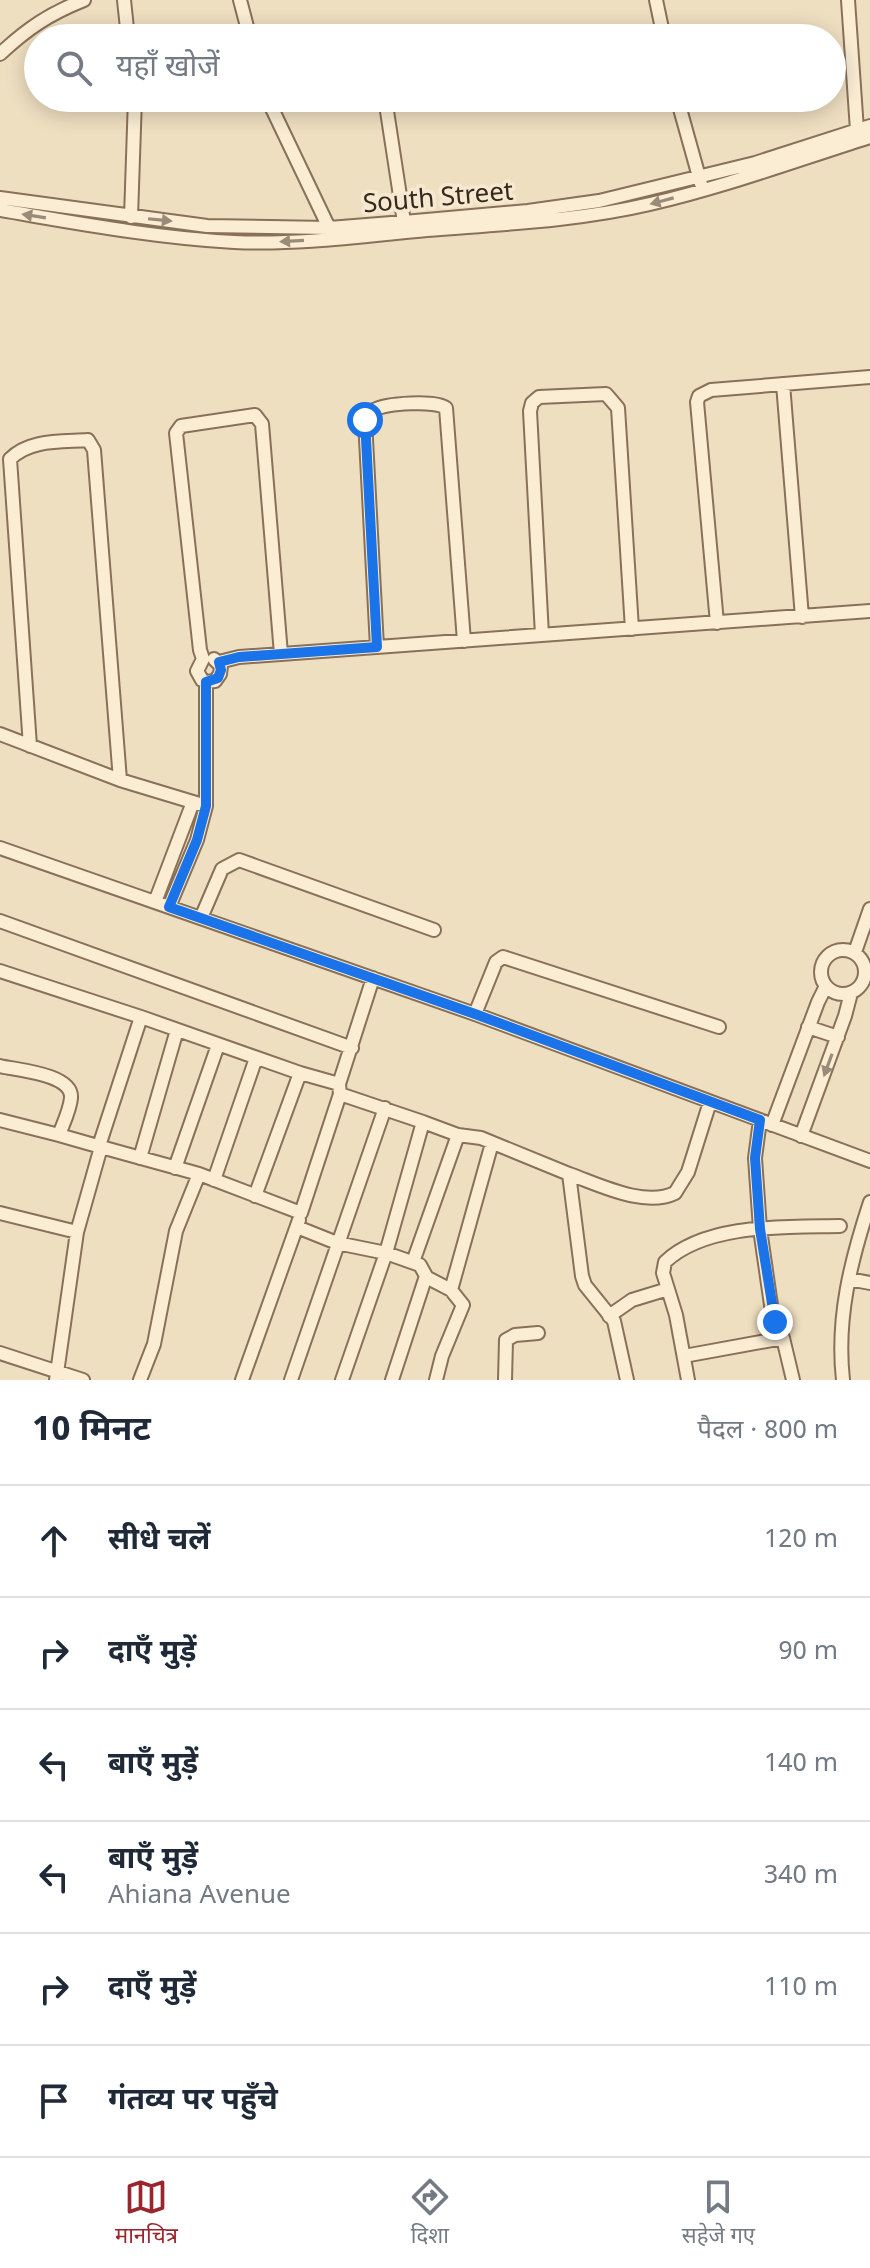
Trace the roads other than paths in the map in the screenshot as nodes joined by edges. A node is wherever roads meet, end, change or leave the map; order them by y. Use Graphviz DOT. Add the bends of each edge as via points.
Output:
graph roads {
  1 [pos="84,0"];
  2 [pos="124,0"];
  3 [pos="240,0"];
  4 [pos="656,0"];
  5 [pos="848,0"];
  6 [pos="35,24"];
  7 [pos="127,24"];
  8 [pos="246,24"];
  9 [pos="661,24"];
  10 [pos="24,31"];
  11 [pos="0,54"];
  12 [pos="135,112"];
  13 [pos="274,112"];
  14 [pos="387,112"];
  15 [pos="681,112"];
  16 [pos="870,126"];
  17 [pos="857,130"];
  18 [pos="870,137"];
  19 [pos="701,183"];
  20 [pos="0,198"];
  21 [pos="0,210"];
  22 [pos="131,217"];
  23 [pos="404,222"];
  24 [pos="331,234"];
  25 [pos="870,377"];
  26 [pos="783,384"];
  27 [pos="870,611"];
  28 [pos="802,617"];
  29 [pos="717,623"];
  30 [pos="632,629"];
  31 [pos="542,635"];
  32 [pos="464,641"];
  33 [pos="377,647"];
  34 [pos="281,654"];
  35 [pos="203,659"];
  36 [pos="219,662"];
  37 [pos="206,682"];
  38 [pos="0,734"];
  39 [pos="30,746"];
  40 [pos="120,780"];
  41 [pos="200,804"];
  42 [pos="0,848"];
  43 [pos="155,902"];
  44 [pos="169,907"];
  45 [pos="870,909"];
  46 [pos="201,918"];
  47 [pos="0,921"];
  48 [pos="434,930"];
  49 [pos="861,947"];
  50 [pos="0,971"];
  51 [pos="373,978"];
  52 [pos="826,986"];
  53 [pos="851,993"];
  54 [pos="475,1014"];
  55 [pos="141,1017"];
  56 [pos="719,1027"];
  57 [pos="808,1027"];
  58 [pos="177,1030"];
  59 [pos="838,1037"];
  60 [pos="218,1045"];
  61 [pos="352,1048"];
  62 [pos="256,1058"];
  63 [pos="0,1066"];
  64 [pos="300,1073"];
  65 [pos="340,1089"];
  66 [pos="710,1102"];
  67 [pos="385,1108"];
  68 [pos="0,1120"];
  69 [pos="423,1122"];
  70 [pos="766,1123"];
  71 [pos="59,1135"];
  72 [pos="458,1135"];
  73 [pos="801,1136"];
  74 [pos="492,1143"];
  75 [pos="100,1146"];
  76 [pos="140,1158"];
  77 [pos="870,1161"];
  78 [pos="175,1168"];
  79 [pos="199,1174"];
  80 [pos="569,1174"];
  81 [pos="214,1180"];
  82 [pos="255,1196"];
  83 [pos="870,1202"];
  84 [pos="0,1213"];
  85 [pos="301,1213"];
  86 [pos="840,1226"];
  87 [pos="297,1227"];
  88 [pos="760,1229"];
  89 [pos="77,1232"];
  90 [pos="337,1243"];
  91 [pos="386,1253"];
  92 [pos="413,1262"];
  93 [pos="426,1277"];
  94 [pos="849,1279"];
  95 [pos="870,1283"];
  96 [pos="668,1289"];
  97 [pos="451,1290"];
  98 [pos="609,1316"];
  99 [pos="538,1333"];
  100 [pos="783,1338"];
  101 [pos="0,1353"];
  102 [pos="684,1356"];
  103 [pos="56,1376"];
  104 [pos="83,1380"];
  105 [pos="140,1380"];
  106 [pos="242,1380"];
  107 [pos="291,1380"];
  108 [pos="342,1380"];
  109 [pos="392,1380"];
  110 [pos="436,1380"];
  111 [pos="505,1380"];
  112 [pos="627,1380"];
  113 [pos="688,1380"];
  114 [pos="793,1380"];
  115 [pos="843,1380"];
  1 -- 6 [label="street"];
  2 -- 7 [label="street"];
  3 -- 8 [label="street"];
  4 -- 9 [label="street"];
  5 -- 17 [label="street"];
  10 -- 11 [label="street"];
  12 -- 22 [label="street"];
  13 -- 24 [label="street"];
  14 -- 23 [label="street"];
  15 -- 19 [label="street"];
  16 -- 17 [label="street, South Street"];
  17 -- 19 [label="street, South Street"];
  18 -- 19 [label="street"];
  19 -- 23 [label="street, South Street" via="528,211"];
  19 -- 24 [label="street, one-way" via="651,204 602,213"];
  20 -- 22 [label="street, South Street"];
  24 -- 21 [label="street, one-way" via="271,243 231,242"];
  22 -- 24 [label="street, South Street, one-way"];
  23 -- 24 [label="street, South Street"];
  25 -- 26 [label="street"];
  26 -- 28 [label="street"];
  26 -- 29 [label="street" via="711,390 697,402"];
  27 -- 28 [label="street"];
  28 -- 29 [label="street"];
  29 -- 30 [label="street"];
  30 -- 31 [label="street"];
  30 -- 31 [label="street" via="618,408 606,394 539,397 530,411"];
  31 -- 32 [label="street"];
  32 -- 33 [label="street"];
  32 -- 33 [label="street" via="446,408 437,403 384,407 365,420"];
  33 -- 34 [label="street"];
  34 -- 35 [label="street" via="262,424 255,415 190,423 176,433"];
  34 -- 36 [label="street"];
  35 -- 36 [label="street"];
  35 -- 37 [label="street" via="197,671"];
  36 -- 37 [label="street" via="218,678"];
  37 -- 41 [label="street"];
  38 -- 39 [label="street"];
  39 -- 40 [label="street"];
  39 -- 40 [label="street" via="10,459 33,444 88,440 94,450"];
  40 -- 41 [label="street"];
  41 -- 43 [label="street"];
  41 -- 44 [label="street" via="197,840"];
  42 -- 43 [label="street"];
  43 -- 44 [label="street"];
  44 -- 46 [label="street"];
  45 -- 49 [label="street"];
  46 -- 48 [label="street" via="222,869 239,860"];
  46 -- 51 [label="street"];
  47 -- 61 [label="street"];
  49 -- 52 [label="street" via="829,954 820,970"];
  49 -- 53 [label="street" via="864,979"];
  50 -- 55 [label="street"];
  51 -- 54 [label="street"];
  51 -- 61 [label="street"];
  52 -- 53 [label="street"];
  52 -- 57 [label="street"];
  53 -- 59 [label="street"];
  54 -- 56 [label="street" via="496,962 503,957"];
  54 -- 66 [label="street"];
  55 -- 58 [label="street"];
  55 -- 75 [label="street"];
  57 -- 59 [label="street"];
  57 -- 70 [label="street"];
  58 -- 60 [label="street"];
  58 -- 76 [label="street"];
  59 -- 73 [label="street, one-way"];
  60 -- 62 [label="street"];
  60 -- 78 [label="street"];
  61 -- 65 [label="street"];
  62 -- 64 [label="street"];
  62 -- 81 [label="street"];
  63 -- 71 [label="street" via="61,1079 71,1098"];
  64 -- 65 [label="street"];
  64 -- 82 [label="street"];
  65 -- 67 [label="street"];
  65 -- 85 [label="street"];
  66 -- 70 [label="street"];
  66 -- 80 [label="street" via="688,1172 675,1193 655,1198 632,1194"];
  67 -- 69 [label="street"];
  67 -- 90 [label="street"];
  68 -- 71 [label="street"];
  69 -- 72 [label="street"];
  69 -- 91 [label="street"];
  70 -- 73 [label="street"];
  70 -- 88 [label="street" via="755,1158"];
  71 -- 75 [label="street"];
  72 -- 74 [label="street"];
  72 -- 92 [label="street"];
  73 -- 77 [label="street"];
  74 -- 80 [label="street"];
  74 -- 97 [label="street"];
  75 -- 76 [label="street"];
  75 -- 89 [label="street"];
  76 -- 78 [label="street"];
  78 -- 79 [label="street"];
  79 -- 81 [label="street"];
  79 -- 105 [label="street" via="176,1231 154,1344"];
  80 -- 98 [label="street" via="582,1276"];
  81 -- 82 [label="street"];
  82 -- 85 [label="street"];
  83 -- 94 [label="street"];
  84 -- 89 [label="street"];
  85 -- 87 [label="street"];
  86 -- 88 [label="street"];
  87 -- 90 [label="street"];
  87 -- 106 [label="street"];
  88 -- 96 [label="street" via="717,1236 670,1257 663,1266"];
  88 -- 100 [label="street" via="772,1312"];
  89 -- 103 [label="street"];
  90 -- 91 [label="street"];
  90 -- 107 [label="street"];
  91 -- 92 [label="street"];
  91 -- 108 [label="street"];
  92 -- 93 [label="street"];
  93 -- 97 [label="street"];
  93 -- 109 [label="street"];
  94 -- 95 [label="street"];
  94 -- 115 [label="street" via="840,1328"];
  96 -- 98 [label="street" via="632,1300"];
  96 -- 102 [label="street"];
  97 -- 110 [label="street" via="463,1305"];
  98 -- 112 [label="street"];
  99 -- 111 [label="street" via="506,1340"];
  100 -- 102 [label="street"];
  100 -- 114 [label="street"];
  101 -- 103 [label="street"];
  102 -- 113 [label="street"];
  103 -- 104 [label="street"];
}
